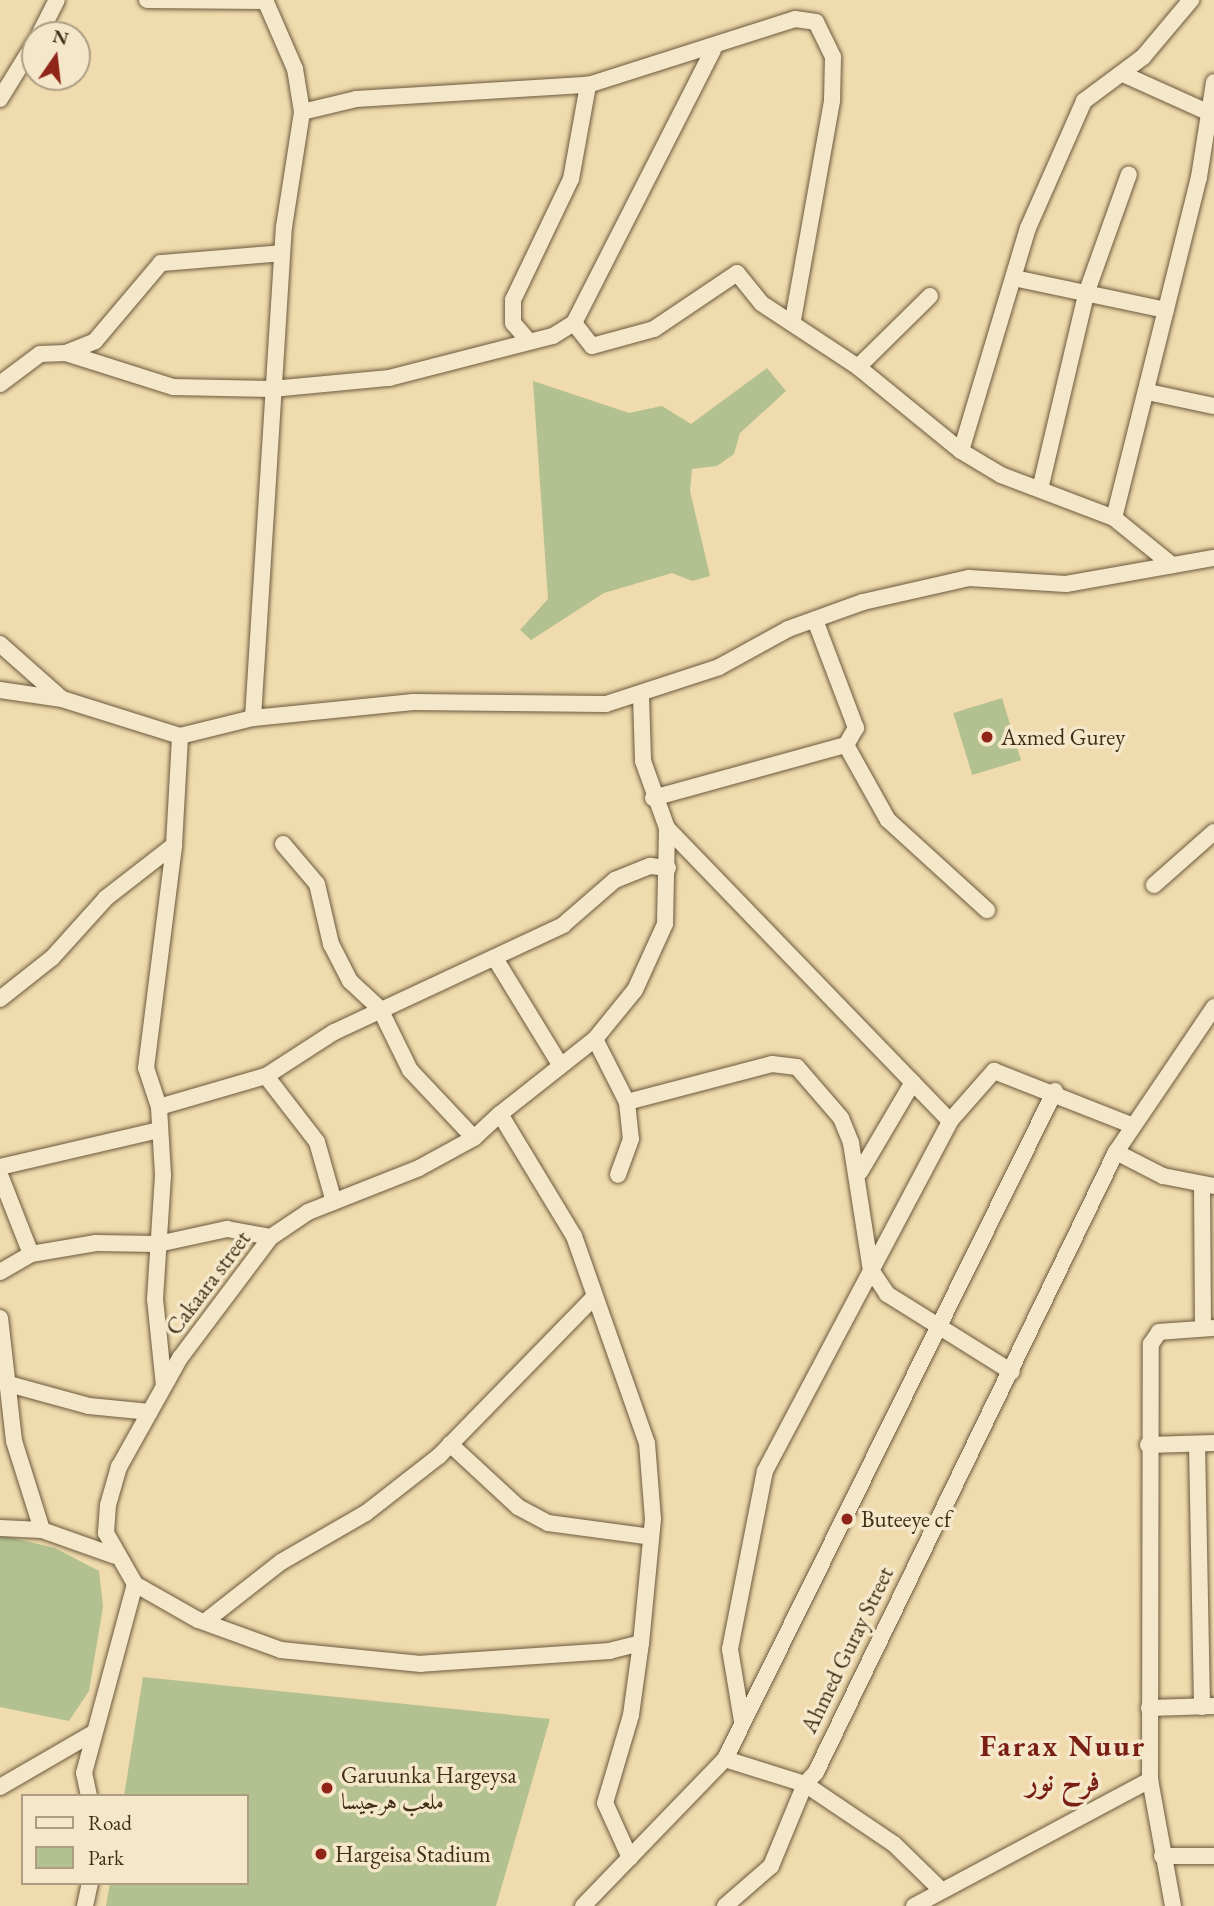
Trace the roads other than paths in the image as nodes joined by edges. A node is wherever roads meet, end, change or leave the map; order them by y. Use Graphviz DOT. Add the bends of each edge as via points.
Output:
graph roads {
  1 [pos="57,0"];
  2 [pos="147,0"];
  3 [pos="1191,0"];
  4 [pos="265,1"];
  5 [pos="46,21"];
  6 [pos="713,50"];
  7 [pos="21,65"];
  8 [pos="1123,74"];
  9 [pos="1214,82"];
  10 [pos="588,85"];
  11 [pos="0,99"];
  12 [pos="1205,111"];
  13 [pos="302,112"];
  14 [pos="1129,174"];
  15 [pos="282,253"];
  16 [pos="1014,278"];
  17 [pos="1086,294"];
  18 [pos="930,296"];
  19 [pos="1166,310"];
  20 [pos="793,321"];
  21 [pos="574,323"];
  22 [pos="527,339"];
  23 [pos="66,353"];
  24 [pos="858,366"];
  25 [pos="0,384"];
  26 [pos="272,389"];
  27 [pos="1148,392"];
  28 [pos="1214,406"];
  29 [pos="961,451"];
  30 [pos="1041,485"];
  31 [pos="1114,518"];
  32 [pos="1214,558"];
  33 [pos="1172,565"];
  34 [pos="815,620"];
  35 [pos="0,643"];
  36 [pos="0,690"];
  37 [pos="641,696"];
  38 [pos="62,699"];
  39 [pos="253,718"];
  40 [pos="180,736"];
  41 [pos="846,745"];
  42 [pos="653,798"];
  43 [pos="667,828"];
  44 [pos="1214,832"];
  45 [pos="283,844"];
  46 [pos="174,845"];
  47 [pos="668,868"];
  48 [pos="1154,885"];
  49 [pos="987,910"];
  50 [pos="496,960"];
  51 [pos="0,999"];
  52 [pos="1214,1007"];
  53 [pos="380,1009"];
  54 [pos="595,1039"];
  55 [pos="561,1066"];
  56 [pos="266,1076"];
  57 [pos="913,1082"];
  58 [pos="1055,1091"];
  59 [pos="626,1102"];
  60 [pos="159,1107"];
  61 [pos="500,1114"];
  62 [pos="950,1121"];
  63 [pos="1131,1125"];
  64 [pos="159,1130"];
  65 [pos="474,1138"];
  66 [pos="1116,1152"];
  67 [pos="0,1167"];
  68 [pos="860,1171"];
  69 [pos="0,1174"];
  70 [pos="618,1175"];
  71 [pos="1208,1186"];
  72 [pos="334,1202"];
  73 [pos="271,1237"];
  74 [pos="158,1244"];
  75 [pos="32,1254"];
  76 [pos="871,1270"];
  77 [pos="0,1272"];
  78 [pos="593,1298"];
  79 [pos="0,1318"];
  80 [pos="1209,1328"];
  81 [pos="941,1329"];
  82 [pos="1012,1372"];
  83 [pos="3,1373"];
  84 [pos="164,1386"];
  85 [pos="150,1412"];
  86 [pos="450,1444"];
  87 [pos="1206,1444"];
  88 [pos="1148,1445"];
  89 [pos="0,1528"];
  90 [pos="42,1530"];
  91 [pos="651,1537"];
  92 [pos="115,1556"];
  93 [pos="135,1584"];
  94 [pos="207,1620"];
  95 [pos="641,1643"];
  96 [pos="1208,1706"];
  97 [pos="1149,1708"];
  98 [pos="742,1721"];
  99 [pos="93,1733"];
  100 [pos="725,1759"];
  101 [pos="1150,1780"];
  102 [pos="805,1784"];
  103 [pos="0,1787"];
  104 [pos="89,1794"];
  105 [pos="1162,1856"];
  106 [pos="1214,1856"];
  107 [pos="631,1858"];
  108 [pos="90,1885"];
  109 [pos="939,1888"];
  110 [pos="85,1906"];
  111 [pos="583,1906"];
  112 [pos="725,1906"];
  113 [pos="914,1906"];
  114 [pos="1173,1906"];
  1 -- 5 [label="street"];
  2 -- 4 [label="street"];
  3 -- 8 [label="street"];
  4 -- 13 [label="street" via="295,69"];
  6 -- 10 [label="street"];
  6 -- 20 [label="street" via="794,19 816,23 832,57 832,101"];
  6 -- 21 [label="street"];
  7 -- 11 [label="street"];
  8 -- 12 [label="street"];
  8 -- 16 [label="street" via="1084,102 1028,228"];
  9 -- 12 [label="street"];
  10 -- 13 [label="street" via="356,99"];
  10 -- 22 [label="street" via="571,179 513,300 513,323"];
  12 -- 19 [label="street" via="1199,177"];
  13 -- 15 [label="street"];
  14 -- 17 [label="street"];
  15 -- 23 [label="street" via="161,263 95,341"];
  15 -- 26 [label="street"];
  16 -- 17 [label="street"];
  16 -- 29 [label="street"];
  17 -- 19 [label="street"];
  17 -- 30 [label="street"];
  18 -- 24 [label="street"];
  19 -- 27 [label="street"];
  20 -- 21 [label="street" via="761,303 737,273 654,330 592,346"];
  20 -- 24 [label="street"];
  21 -- 22 [label="street" via="553,336"];
  22 -- 26 [label="street" via="389,378"];
  23 -- 25 [label="street" via="40,354"];
  23 -- 26 [label="street" via="173,387"];
  24 -- 29 [label="street"];
  26 -- 39 [label="street"];
  27 -- 28 [label="street"];
  27 -- 31 [label="street"];
  29 -- 30 [label="street" via="1001,475"];
  30 -- 31 [label="street"];
  31 -- 33 [label="street"];
  32 -- 33 [label="street"];
  33 -- 34 [label="street" via="1066,584 969,578"];
  34 -- 37 [label="street"];
  34 -- 41 [label="street" via="856,729"];
  35 -- 38 [label="street"];
  36 -- 38 [label="street"];
  37 -- 39 [label="street" via="606,704 413,702"];
  37 -- 42 [label="street" via="643,761"];
  38 -- 40 [label="street"];
  39 -- 40 [label="street"];
  40 -- 46 [label="street"];
  41 -- 42 [label="street"];
  41 -- 49 [label="street" via="888,820"];
  42 -- 43 [label="street"];
  43 -- 47 [label="street, Cakaara street"];
  43 -- 57 [label="street"];
  44 -- 48 [label="street"];
  45 -- 53 [label="street" via="317,884 331,944 350,981"];
  46 -- 51 [label="street" via="106,898 52,958"];
  46 -- 60 [label="street" via="148,1022 146,1068"];
  47 -- 50 [label="street" via="650,866 615,880 563,925"];
  47 -- 54 [label="street, Cakaara street" via="665,924 635,990"];
  50 -- 53 [label="street"];
  50 -- 55 [label="street"];
  52 -- 63 [label="street, Ahmed Guray Street"];
  53 -- 56 [label="street"];
  53 -- 65 [label="street" via="410,1070"];
  54 -- 55 [label="street, Cakaara street"];
  54 -- 59 [label="street"];
  55 -- 61 [label="street, Cakaara street"];
  56 -- 60 [label="street"];
  56 -- 72 [label="street" via="317,1142"];
  57 -- 62 [label="street"];
  57 -- 68 [label="street"];
  58 -- 62 [label="street" via="994,1071"];
  58 -- 63 [label="street"];
  58 -- 81 [label="street"];
  59 -- 68 [label="street" via="783,1062 815,1084 841,1118"];
  59 -- 70 [label="street" via="631,1139"];
  60 -- 64 [label="street"];
  61 -- 65 [label="street, Cakaara street"];
  61 -- 78 [label="street" via="574,1236"];
  62 -- 76 [label="street"];
  63 -- 66 [label="street, Ahmed Guray Street"];
  64 -- 67 [label="street"];
  64 -- 74 [label="street"];
  65 -- 72 [label="street, Cakaara street" via="419,1168"];
  66 -- 71 [label="street" via="1163,1176"];
  66 -- 82 [label="street, Ahmed Guray Street"];
  68 -- 76 [label="street"];
  69 -- 75 [label="street"];
  71 -- 80 [label="street"];
  72 -- 73 [label="street, Cakaara street"];
  73 -- 74 [label="street" via="227,1229"];
  73 -- 84 [label="street, Cakaara street"];
  74 -- 75 [label="street" via="96,1243"];
  74 -- 84 [label="street" via="155,1299"];
  75 -- 77 [label="street"];
  76 -- 81 [label="street" via="887,1294"];
  76 -- 98 [label="street" via="765,1471 730,1649"];
  78 -- 86 [label="street"];
  78 -- 91 [label="street" via="618,1352 647,1443 654,1481"];
  79 -- 83 [label="street"];
  80 -- 88 [label="street" via="1159,1332 1151,1345"];
  81 -- 82 [label="street"];
  81 -- 98 [label="street" via="776,1667"];
  82 -- 102 [label="street, Ahmed Guray Street"];
  83 -- 85 [label="street" via="89,1405"];
  83 -- 90 [label="street" via="22,1474"];
  84 -- 85 [label="street, Cakaara street"];
  85 -- 92 [label="street, Cakaara street" via="119,1467 107,1505 106,1533"];
  86 -- 91 [label="street" via="518,1507 548,1523"];
  86 -- 94 [label="street" via="366,1513 281,1562"];
  87 -- 88 [label="street"];
  87 -- 96 [label="street"];
  88 -- 97 [label="street"];
  89 -- 90 [label="street"];
  90 -- 92 [label="street"];
  91 -- 95 [label="street"];
  92 -- 93 [label="street"];
  93 -- 94 [label="street"];
  93 -- 99 [label="street"];
  94 -- 95 [label="street" via="281,1650 421,1664 598,1653"];
  95 -- 107 [label="street" via="631,1715 605,1803"];
  96 -- 97 [label="street"];
  97 -- 101 [label="street"];
  98 -- 100 [label="street"];
  99 -- 103 [label="street"];
  99 -- 104 [label="street" via="85,1773"];
  100 -- 102 [label="street"];
  100 -- 107 [label="street"];
  101 -- 105 [label="street"];
  101 -- 109 [label="street"];
  102 -- 109 [label="street" via="894,1844"];
  102 -- 112 [label="street, Ahmed Guray Street" via="771,1866"];
  105 -- 106 [label="street"];
  105 -- 114 [label="street"];
  107 -- 111 [label="street"];
  108 -- 110 [label="street"];
  109 -- 113 [label="street"];
}
